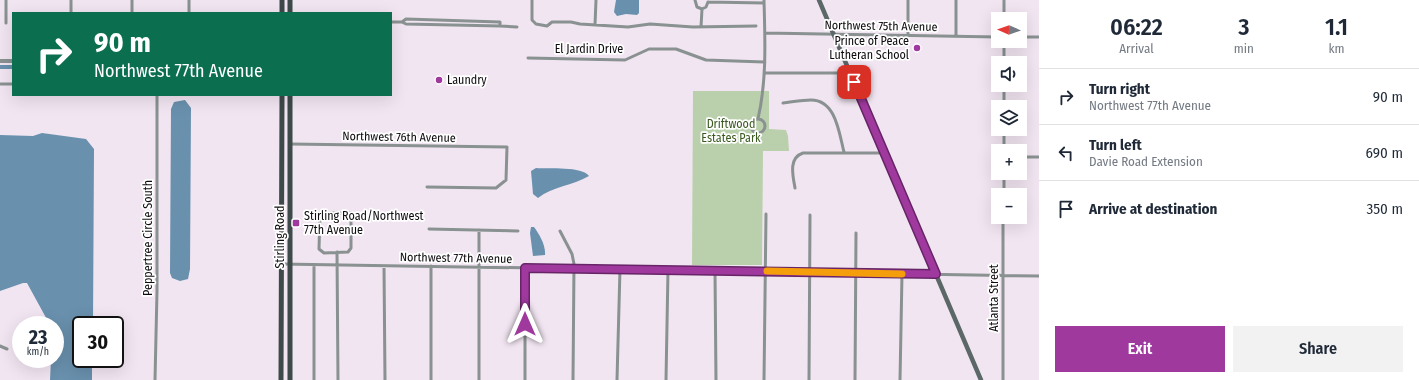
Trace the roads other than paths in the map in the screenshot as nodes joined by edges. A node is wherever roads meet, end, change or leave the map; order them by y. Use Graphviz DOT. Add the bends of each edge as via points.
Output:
graph roads {
  1 [pos="6,0"];
  2 [pos="71,0"];
  3 [pos="132,0"];
  4 [pos="189,0"];
  5 [pos="282,0"];
  6 [pos="290,0"];
  7 [pos="532,0"];
  8 [pos="596,0"];
  9 [pos="695,0"];
  10 [pos="819,0"];
  11 [pos="908,0"];
  12 [pos="956,0"];
  13 [pos="1004,0"];
  14 [pos="708,1"];
  15 [pos="764,1"];
  16 [pos="702,9"];
  17 [pos="71,12"];
  18 [pos="132,12"];
  19 [pos="189,12"];
  20 [pos="282,12"];
  21 [pos="290,12"];
  22 [pos="1004,12"];
  23 [pos="392,22"];
  24 [pos="6,23"];
  25 [pos="595,25"];
  26 [pos="517,26"];
  27 [pos="756,26"];
  28 [pos="702,27"];
  29 [pos="764,33"];
  30 [pos="833,34"];
  31 [pos="908,35"];
  32 [pos="956,36"];
  33 [pos="991,37"];
  34 [pos="1027,37"];
  35 [pos="1039,37"];
  36 [pos="528,58"];
  37 [pos="0,61"];
  38 [pos="12,61"];
  39 [pos="765,62"];
  40 [pos="765,73"];
  41 [pos="850,73"];
  42 [pos="0,84"];
  43 [pos="12,84"];
  44 [pos="156,96"];
  45 [pos="282,96"];
  46 [pos="290,96"];
  47 [pos="783,103"];
  48 [pos="758,119"];
  49 [pos="290,144"];
  50 [pos="844,152"];
  51 [pos="884,153"];
  52 [pos="1027,156"];
  53 [pos="1039,157"];
  54 [pos="427,187"];
  55 [pos="794,188"];
  56 [pos="766,214"];
  57 [pos="810,215"];
  58 [pos="1004,224"];
  59 [pos="429,229"];
  60 [pos="479,230"];
  61 [pos="518,231"];
  62 [pos="560,231"];
  63 [pos="856,233"];
  64 [pos="337,252"];
  65 [pos="281,264"];
  66 [pos="290,264"];
  67 [pos="314,265"];
  68 [pos="338,265"];
  69 [pos="384,266"];
  70 [pos="431,266"];
  71 [pos="478,267"];
  72 [pos="525,268"];
  73 [pos="574,269"];
  74 [pos="620,269"];
  75 [pos="668,270"];
  76 [pos="765,271"];
  77 [pos="715,272"];
  78 [pos="810,272"];
  79 [pos="856,272"];
  80 [pos="902,274"];
  81 [pos="936,274"];
  82 [pos="1003,275"];
  83 [pos="1039,276"];
  84 [pos="0,346"];
  85 [pos="7,349"];
  86 [pos="155,380"];
  87 [pos="281,380"];
  88 [pos="290,380"];
  89 [pos="314,380"];
  90 [pos="338,380"];
  91 [pos="385,380"];
  92 [pos="431,380"];
  93 [pos="478,380"];
  94 [pos="525,380"];
  95 [pos="572,380"];
  96 [pos="617,380"];
  97 [pos="666,380"];
  98 [pos="716,380"];
  99 [pos="764,380"];
  100 [pos="809,380"];
  101 [pos="855,380"];
  102 [pos="900,380"];
  103 [pos="981,380"];
  104 [pos="1003,380"];
  1 -- 24 [label="street"];
  2 -- 17 [label="street"];
  3 -- 18 [label="street"];
  4 -- 19 [label="street"];
  5 -- 20 [label="main road"];
  6 -- 21 [label="main road"];
  7 -- 25 [label="street" via="532,20 536,24 547,26 552,22 571,22"];
  8 -- 25 [label="street"];
  9 -- 16 [label="street" via="695,5"];
  10 -- 30 [label="main road"];
  11 -- 31 [label="street"];
  12 -- 32 [label="street"];
  13 -- 22 [label="street"];
  14 -- 15 [label="street"];
  14 -- 16 [label="street"];
  15 -- 29 [label="street"];
  16 -- 28 [label="street"];
  23 -- 26 [label="street" via="402,22 406,19 500,22 500,26"];
  25 -- 28 [label="street" via="628,27 650,24"];
  27 -- 28 [label="street"];
  29 -- 30 [label="street, Northwest 75th Avenue"];
  29 -- 39 [label="street"];
  30 -- 31 [label="street, Northwest 75th Avenue"];
  30 -- 41 [label="main road"];
  31 -- 32 [label="street, Northwest 75th Avenue"];
  32 -- 33 [label="street, Northwest 75th Avenue"];
  34 -- 35 [label="street"];
  36 -- 39 [label="street, El Jardin Drive" via="625,60 649,49 676,48 706,60"];
  37 -- 38 [label="street"];
  39 -- 40 [label="street"];
  40 -- 41 [label="street"];
  40 -- 48 [label="street" via="764,93"];
  41 -- 51 [label="main road"];
  42 -- 43 [label="street"];
  44 -- 86 [label="street, Peppertree Circle South"];
  45 -- 65 [label="main road, Stirling Road"];
  46 -- 49 [label="main road, Stirling Road"];
  47 -- 50 [label="street" via="812,99 824,102 837,125"];
  48 -- 48 [label="street" via="750,124 751,129 758,133 765,125 764,121"];
  49 -- 54 [label="street, Northwest 76th Avenue" via="507,147 506,180 503,185 496,188"];
  49 -- 66 [label="main road, Stirling Road"];
  50 -- 51 [label="street"];
  50 -- 55 [label="street" via="798,155 793,161"];
  51 -- 81 [label="main road"];
  52 -- 53 [label="street"];
  56 -- 76 [label="street"];
  57 -- 78 [label="street"];
  58 -- 82 [label="street, Atlanta Street"];
  59 -- 60 [label="street"];
  60 -- 61 [label="street"];
  60 -- 71 [label="street"];
  62 -- 73 [label="street" via="572,254"];
  63 -- 79 [label="street"];
  64 -- 64 [label="street" via="324,252 319,249 320,213 351,213 350,250"];
  64 -- 68 [label="street"];
  65 -- 66 [label="street, Northwest 77th Avenue"];
  65 -- 87 [label="main road, Stirling Road"];
  66 -- 67 [label="street, Northwest 77th Avenue"];
  66 -- 88 [label="main road, Stirling Road"];
  67 -- 68 [label="street, Northwest 77th Avenue"];
  67 -- 89 [label="street"];
  68 -- 69 [label="street, Northwest 77th Avenue"];
  68 -- 90 [label="street"];
  69 -- 70 [label="street, Northwest 77th Avenue"];
  69 -- 91 [label="street"];
  70 -- 71 [label="street, Northwest 77th Avenue"];
  70 -- 92 [label="street"];
  71 -- 72 [label="street, Northwest 77th Avenue"];
  71 -- 93 [label="street"];
  72 -- 73 [label="street, Northwest 77th Avenue"];
  72 -- 94 [label="street"];
  73 -- 74 [label="street, Northwest 77th Avenue"];
  73 -- 95 [label="street"];
  74 -- 75 [label="street, Northwest 77th Avenue"];
  74 -- 96 [label="street"];
  75 -- 77 [label="street, Northwest 77th Avenue"];
  75 -- 97 [label="street"];
  76 -- 77 [label="street, Northwest 77th Avenue"];
  76 -- 78 [label="street, Northwest 77th Avenue"];
  76 -- 99 [label="street"];
  77 -- 98 [label="street"];
  78 -- 79 [label="street, Northwest 77th Avenue"];
  78 -- 100 [label="street"];
  79 -- 80 [label="street, Northwest 77th Avenue"];
  79 -- 101 [label="street"];
  80 -- 81 [label="street, Northwest 77th Avenue"];
  80 -- 102 [label="street"];
  81 -- 82 [label="street, Northwest 77th Avenue"];
  81 -- 103 [label="main road"];
  82 -- 83 [label="street, Northwest 77th Avenue"];
  82 -- 104 [label="street, Atlanta Street"];
  84 -- 85 [label="street"];
}
